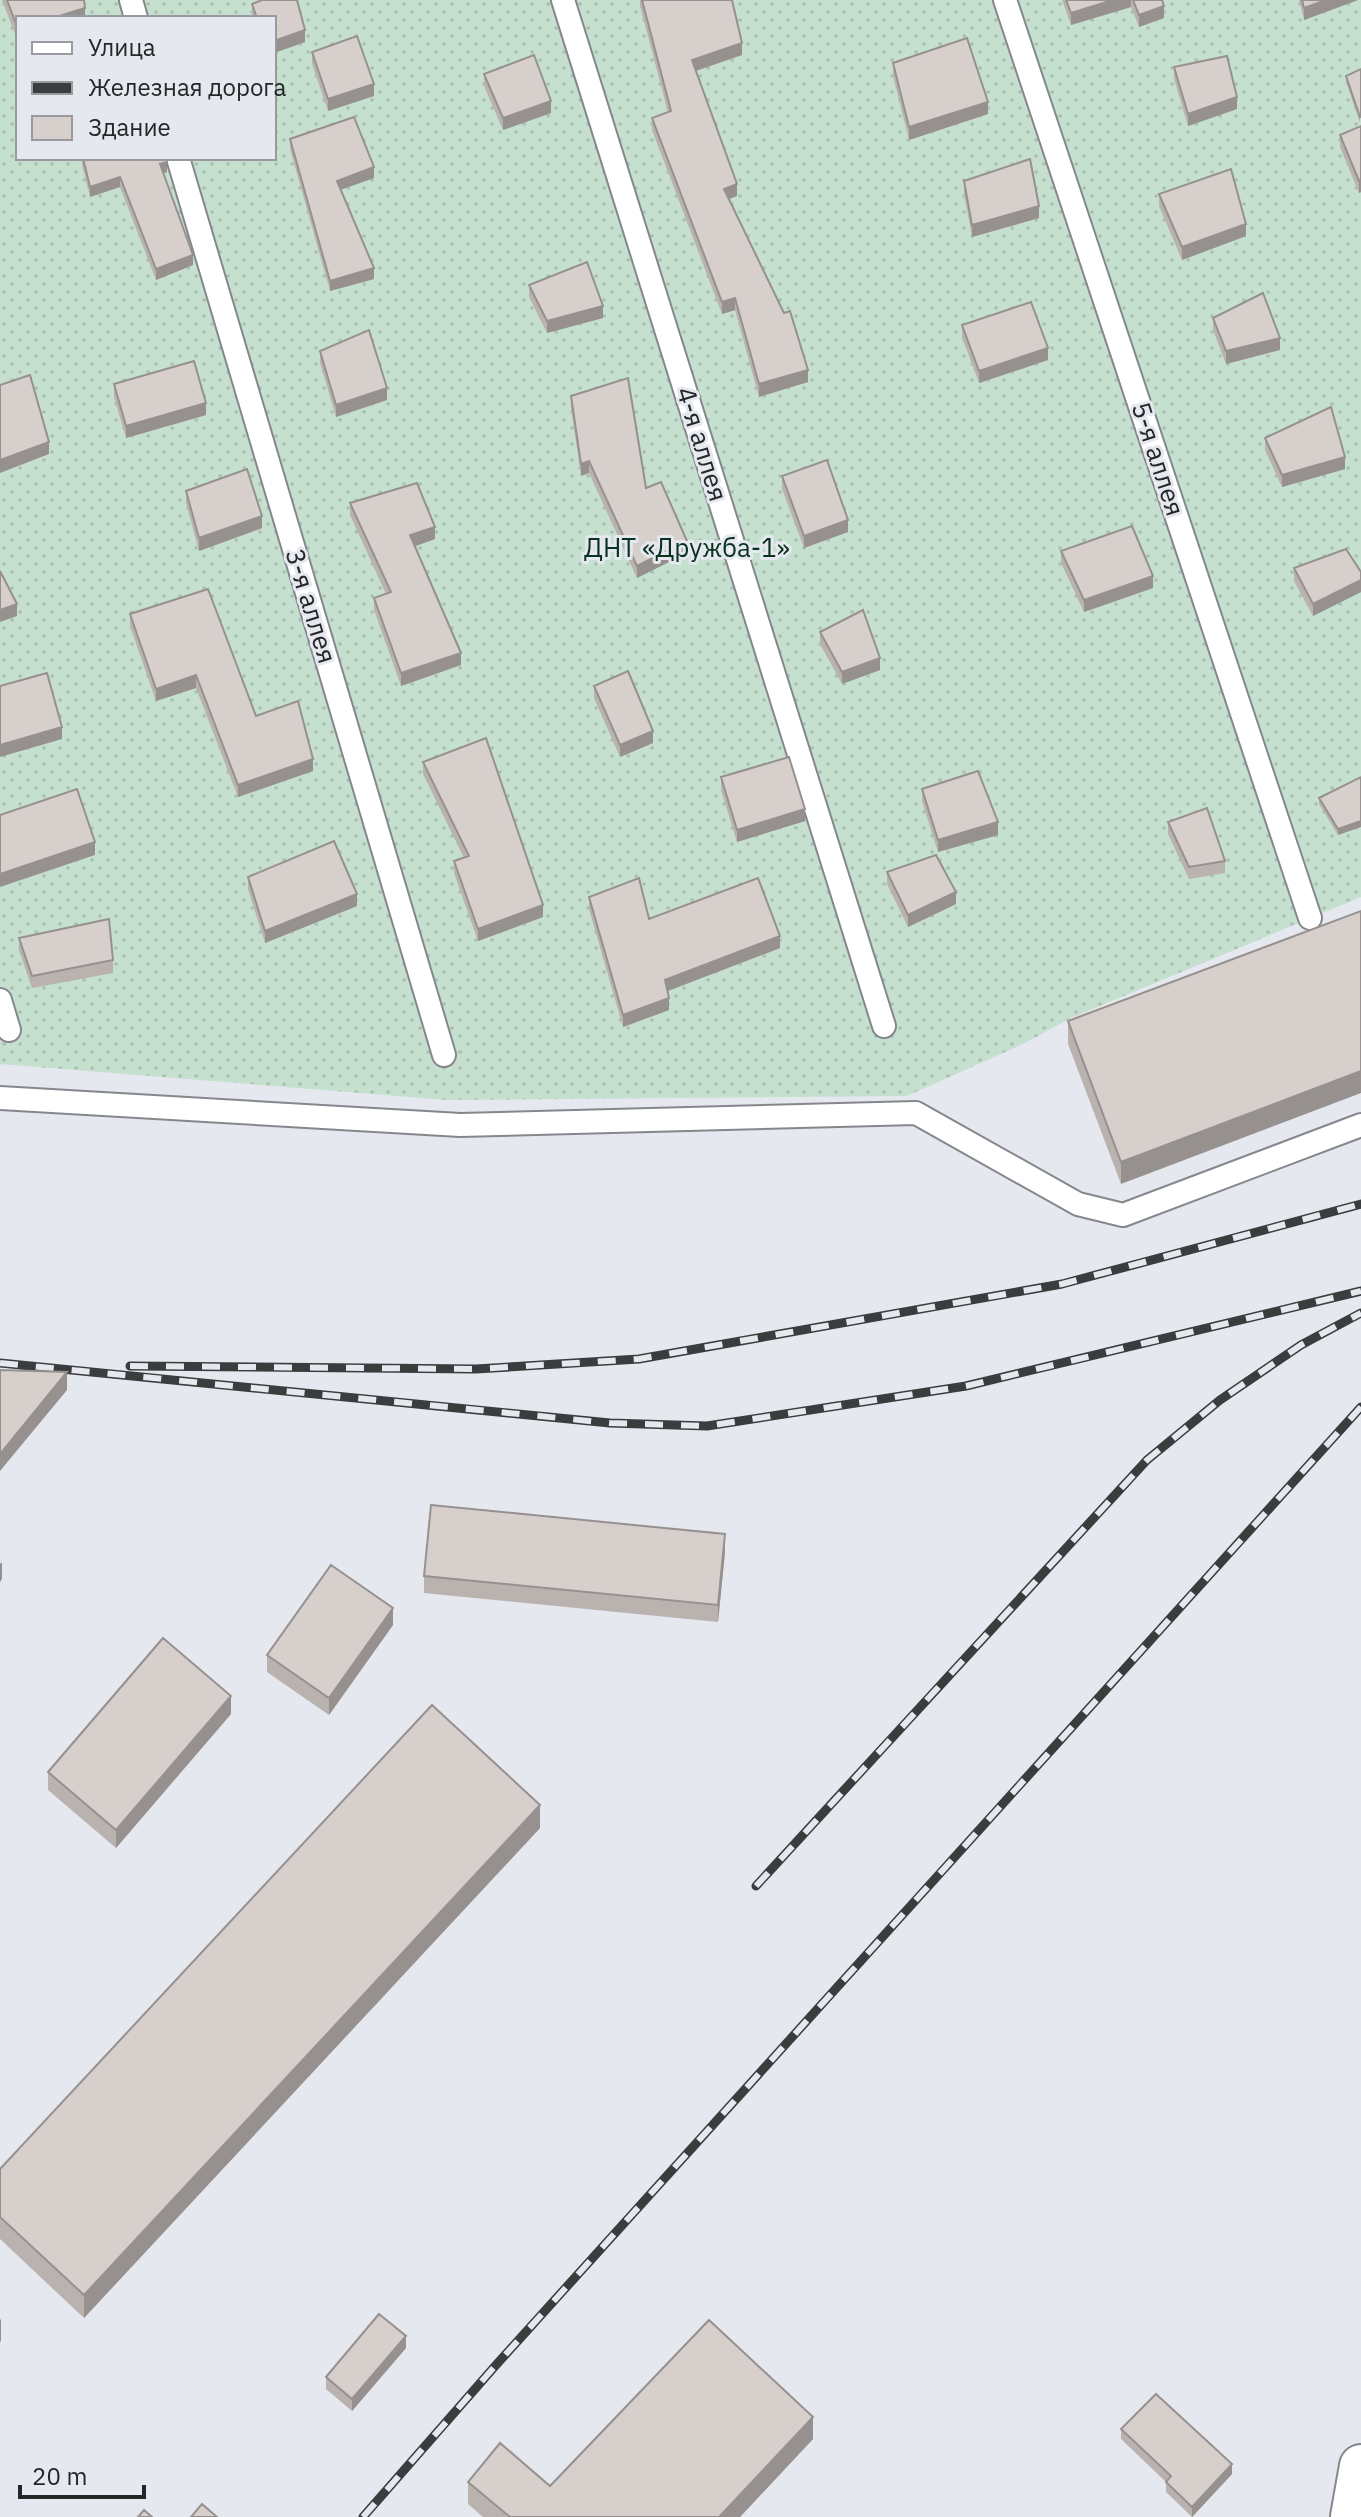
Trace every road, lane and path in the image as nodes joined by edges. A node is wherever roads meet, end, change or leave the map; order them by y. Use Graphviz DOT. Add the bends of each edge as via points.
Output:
graph roads {
  1 [pos="563,0"];
  2 [pos="1005,0"];
  3 [pos="179,160"];
  4 [pos="1310,918"];
  5 [pos="0,1000"];
  6 [pos="884,1026"];
  7 [pos="9,1030"];
  8 [pos="444,1055"];
  9 [pos="0,1098"];
  10 [pos="1361,1125"];
  11 [pos="1361,2466"];
  12 [pos="1352,2517"];
  1 -- 6 [label="lane, 4-я аллея"];
  2 -- 4 [label="lane, 5-я аллея"];
  3 -- 8 [label="lane, 3-я аллея"];
  5 -- 7 [label="lane"];
  9 -- 10 [label="lane" via="460,1125 916,1113 1078,1204 1123,1215"];
  11 -- 12 [label="street"];
}
